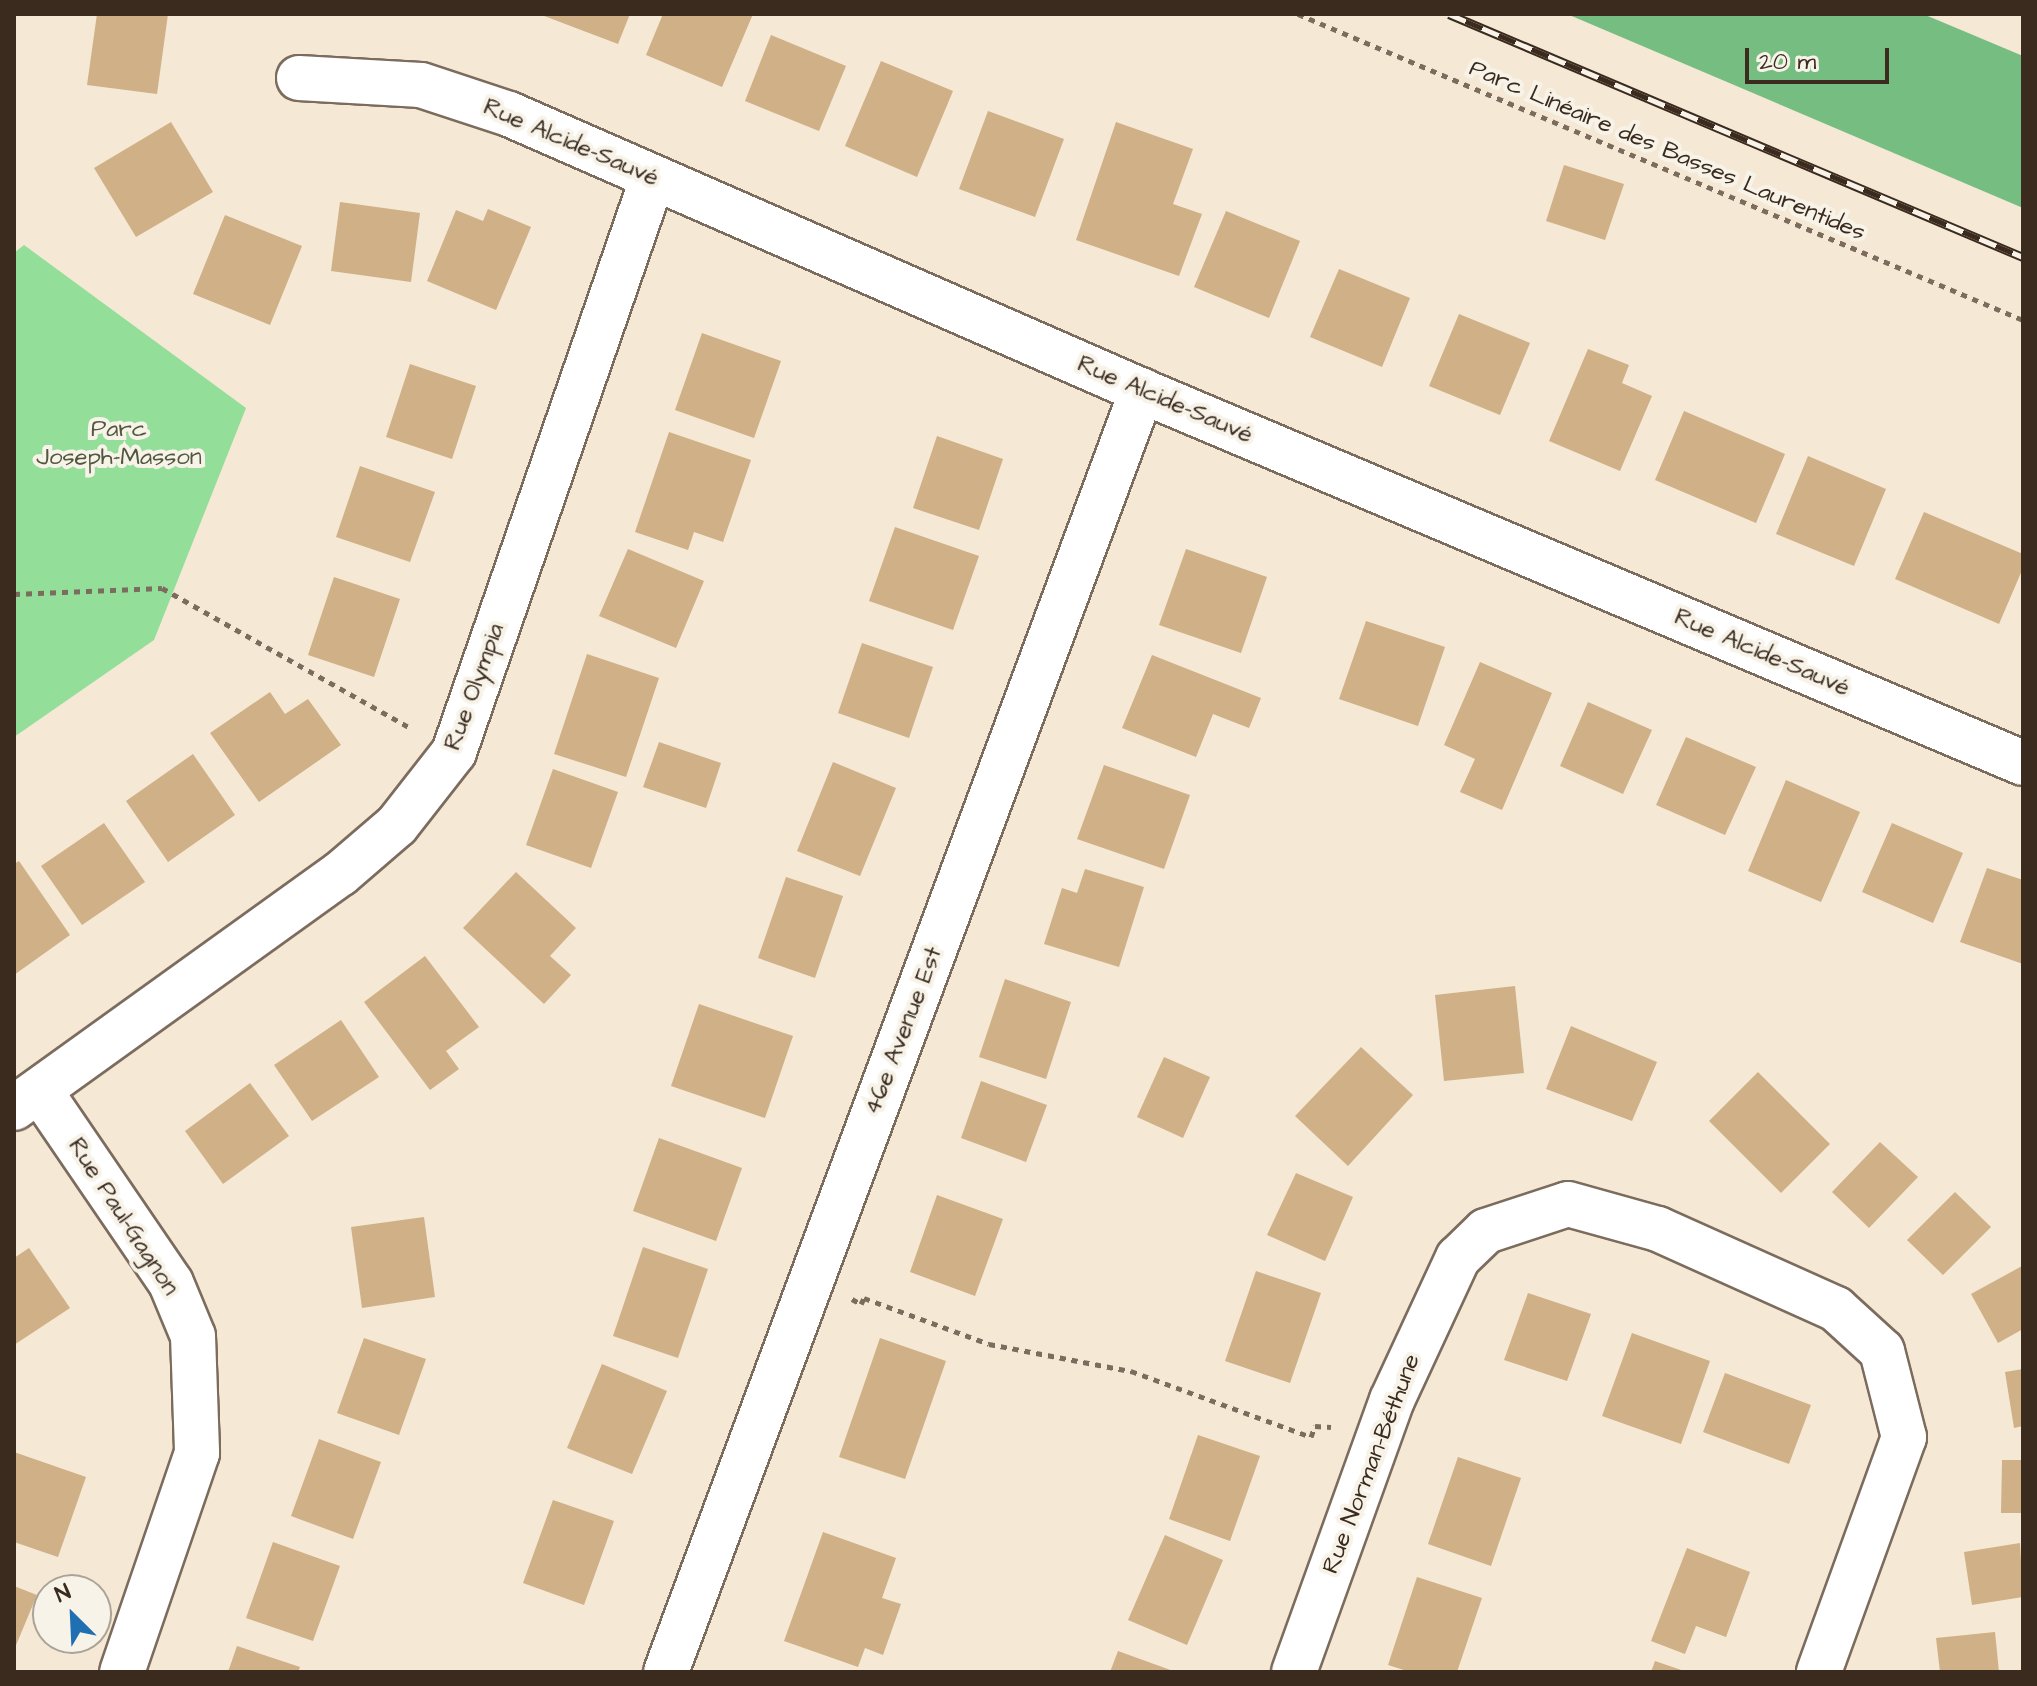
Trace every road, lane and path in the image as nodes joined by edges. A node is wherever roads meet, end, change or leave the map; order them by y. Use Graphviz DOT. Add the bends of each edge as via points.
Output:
graph roads {
  1 [pos="1298,14"];
  2 [pos="299,78"];
  3 [pos="653,177"];
  4 [pos="2023,320"];
  5 [pos="1142,391"];
  6 [pos="14,594"];
  7 [pos="454,752"];
  8 [pos="2023,763"];
  9 [pos="27,1099"];
  10 [pos="845,1296"];
  11 [pos="1347,1434"];
  12 [pos="122,1672"];
  13 [pos="666,1672"];
  14 [pos="1294,1672"];
  15 [pos="1819,1672"];
  1 -- 4 [label="path, Parc Linéaire des Basses Laurentides"];
  2 -- 3 [label="street, Rue Alcide-Sauvé" via="421,85 509,114"];
  3 -- 5 [label="street, Rue Alcide-Sauvé"];
  3 -- 7 [label="street, Rue Olympia"];
  5 -- 8 [label="street, Rue Alcide-Sauvé"];
  5 -- 13 [label="street, 46e Avenue Est"];
  6 -- 7 [label="path" via="162,588"];
  7 -- 9 [label="street, Rue Olympia" via="397,825 340,874"];
  9 -- 12 [label="street, Rue Paul-Gagnon" via="171,1283 193,1336 197,1453"];
  10 -- 11 [label="path" via="989,1344 1131,1371 1311,1437 1315,1426"];
  14 -- 15 [label="street, Rue Norman-Béthune" via="1392,1400 1458,1258 1486,1231 1568,1204 1658,1229 1836,1309 1882,1351 1904,1437"];
}
